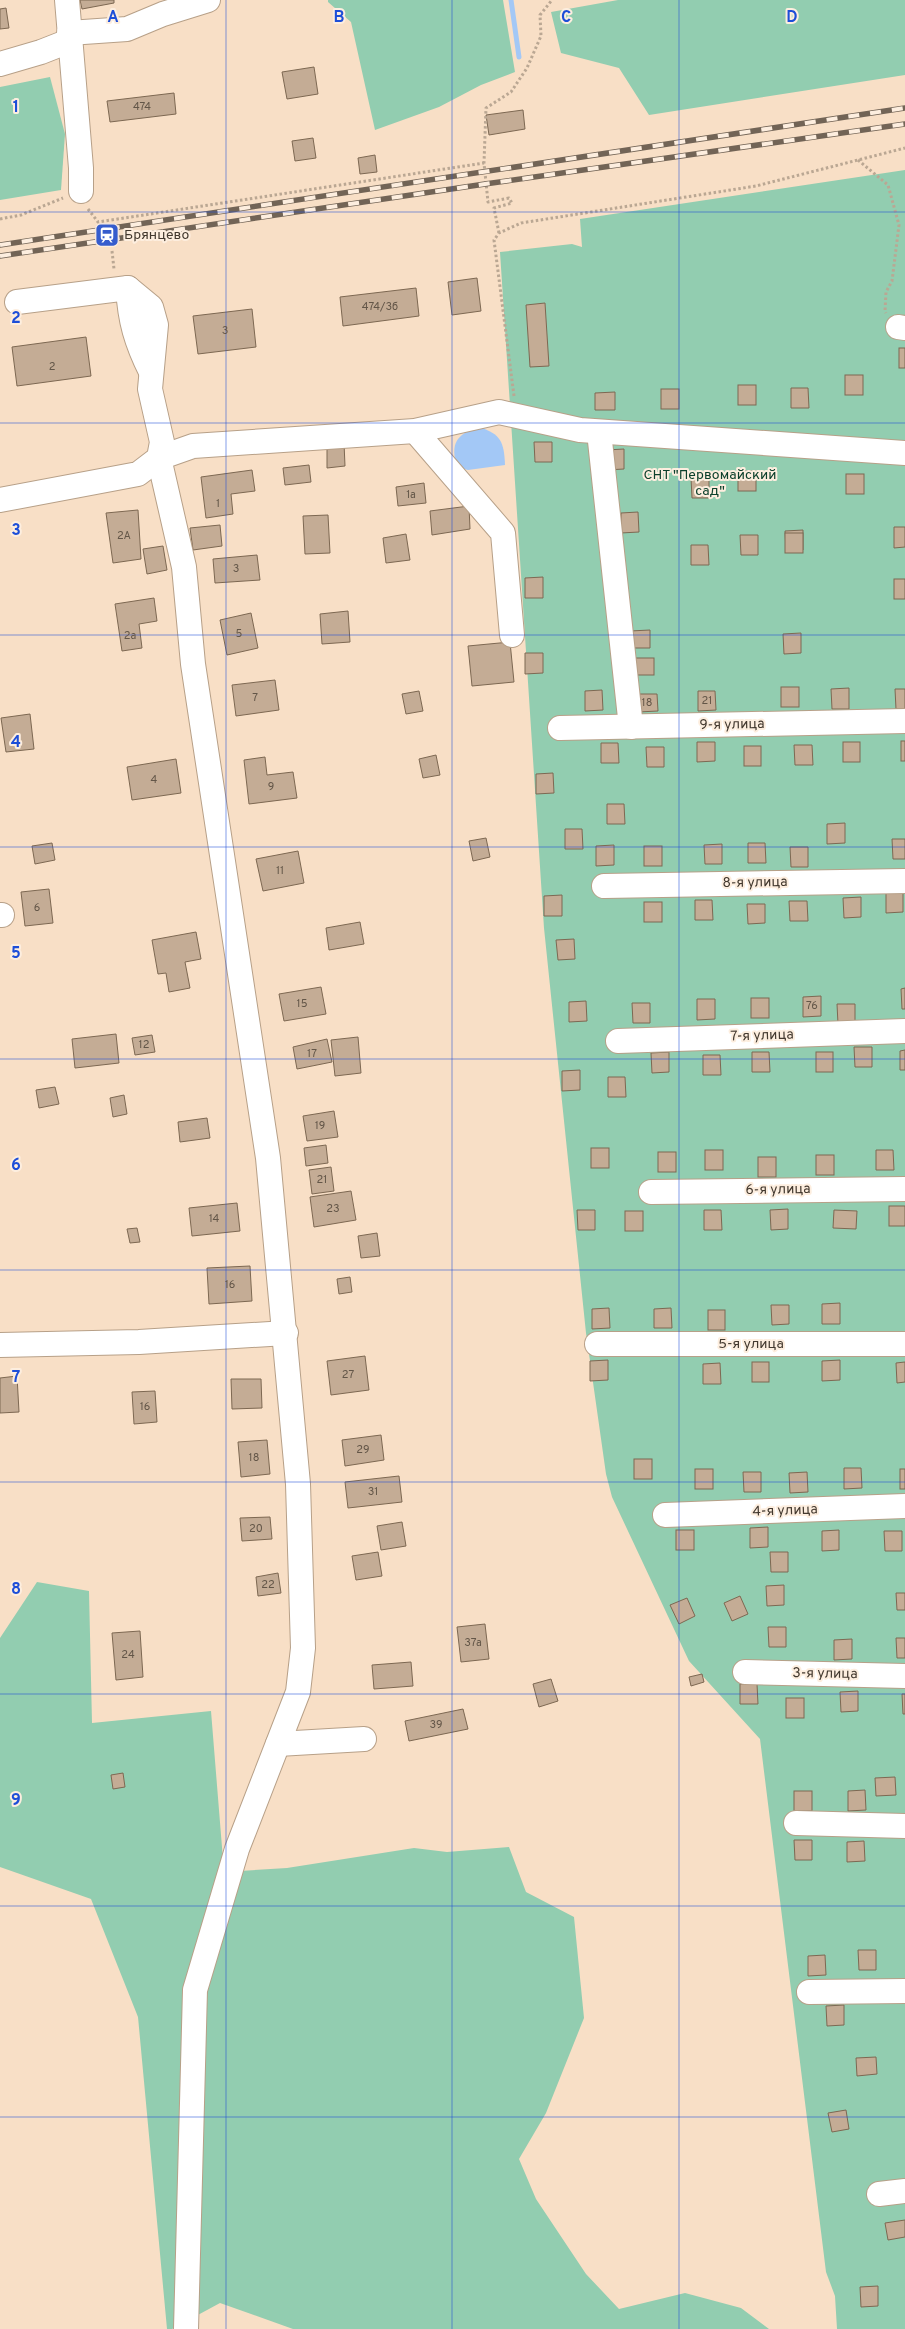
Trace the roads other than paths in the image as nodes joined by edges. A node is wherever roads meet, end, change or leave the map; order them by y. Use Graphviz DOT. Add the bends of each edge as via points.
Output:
graph roads {
  1 [pos="67,0"];
  2 [pos="208,0"];
  3 [pos="69,37"];
  4 [pos="0,64"];
  5 [pos="81,191"];
  6 [pos="17,302"];
  7 [pos="415,431"];
  8 [pos="600,441"];
  9 [pos="905,453"];
  10 [pos="159,458"];
  11 [pos="0,500"];
  12 [pos="512,635"];
  13 [pos="905,721"];
  14 [pos="631,727"];
  15 [pos="560,728"];
  16 [pos="905,881"];
  17 [pos="604,886"];
  18 [pos="905,1031"];
  19 [pos="618,1041"];
  20 [pos="905,1189"];
  21 [pos="651,1192"];
  22 [pos="286,1333"];
  23 [pos="597,1344"];
  24 [pos="905,1344"];
  25 [pos="0,1345"];
  26 [pos="905,1506"];
  27 [pos="665,1515"];
  28 [pos="745,1672"];
  29 [pos="905,1676"];
  30 [pos="364,1739"];
  31 [pos="278,1744"];
  32 [pos="796,1823"];
  33 [pos="905,1826"];
  34 [pos="905,1991"];
  35 [pos="809,1992"];
  36 [pos="905,2191"];
  37 [pos="879,2194"];
  38 [pos="186,2329"];
  1 -- 3 [label="street"];
  2 -- 3 [label="street" via="128,29"];
  3 -- 4 [label="street" via="41,52"];
  3 -- 5 [label="street" via="82,168"];
  6 -- 10 [label="street" via="128,288 151,307 156,325 150,389 162,442"];
  7 -- 9 [label="street" via="500,412 580,430"];
  7 -- 10 [label="street" via="193,446"];
  7 -- 12 [label="street" via="503,533"];
  8 -- 14 [label="street"];
  10 -- 11 [label="street" via="138,474"];
  10 -- 22 [label="street" via="184,567 192,664 268,1158"];
  13 -- 14 [label="street, 9-я улица"];
  14 -- 15 [label="street, 9-я улица"];
  16 -- 17 [label="street, 8-я улица"];
  18 -- 19 [label="street, 7-я улица"];
  20 -- 21 [label="street, 6-я улица"];
  22 -- 25 [label="street" via="139,1342"];
  22 -- 31 [label="street" via="298,1484 303,1648 298,1692"];
  23 -- 24 [label="street, 5-я улица"];
  26 -- 27 [label="street, 4-я улица"];
  28 -- 29 [label="street, 3-я улица"];
  30 -- 31 [label="street"];
  31 -- 38 [label="street" via="237,1849 195,1990"];
  32 -- 33 [label="street"];
  34 -- 35 [label="street"];
  36 -- 37 [label="street"];
}
